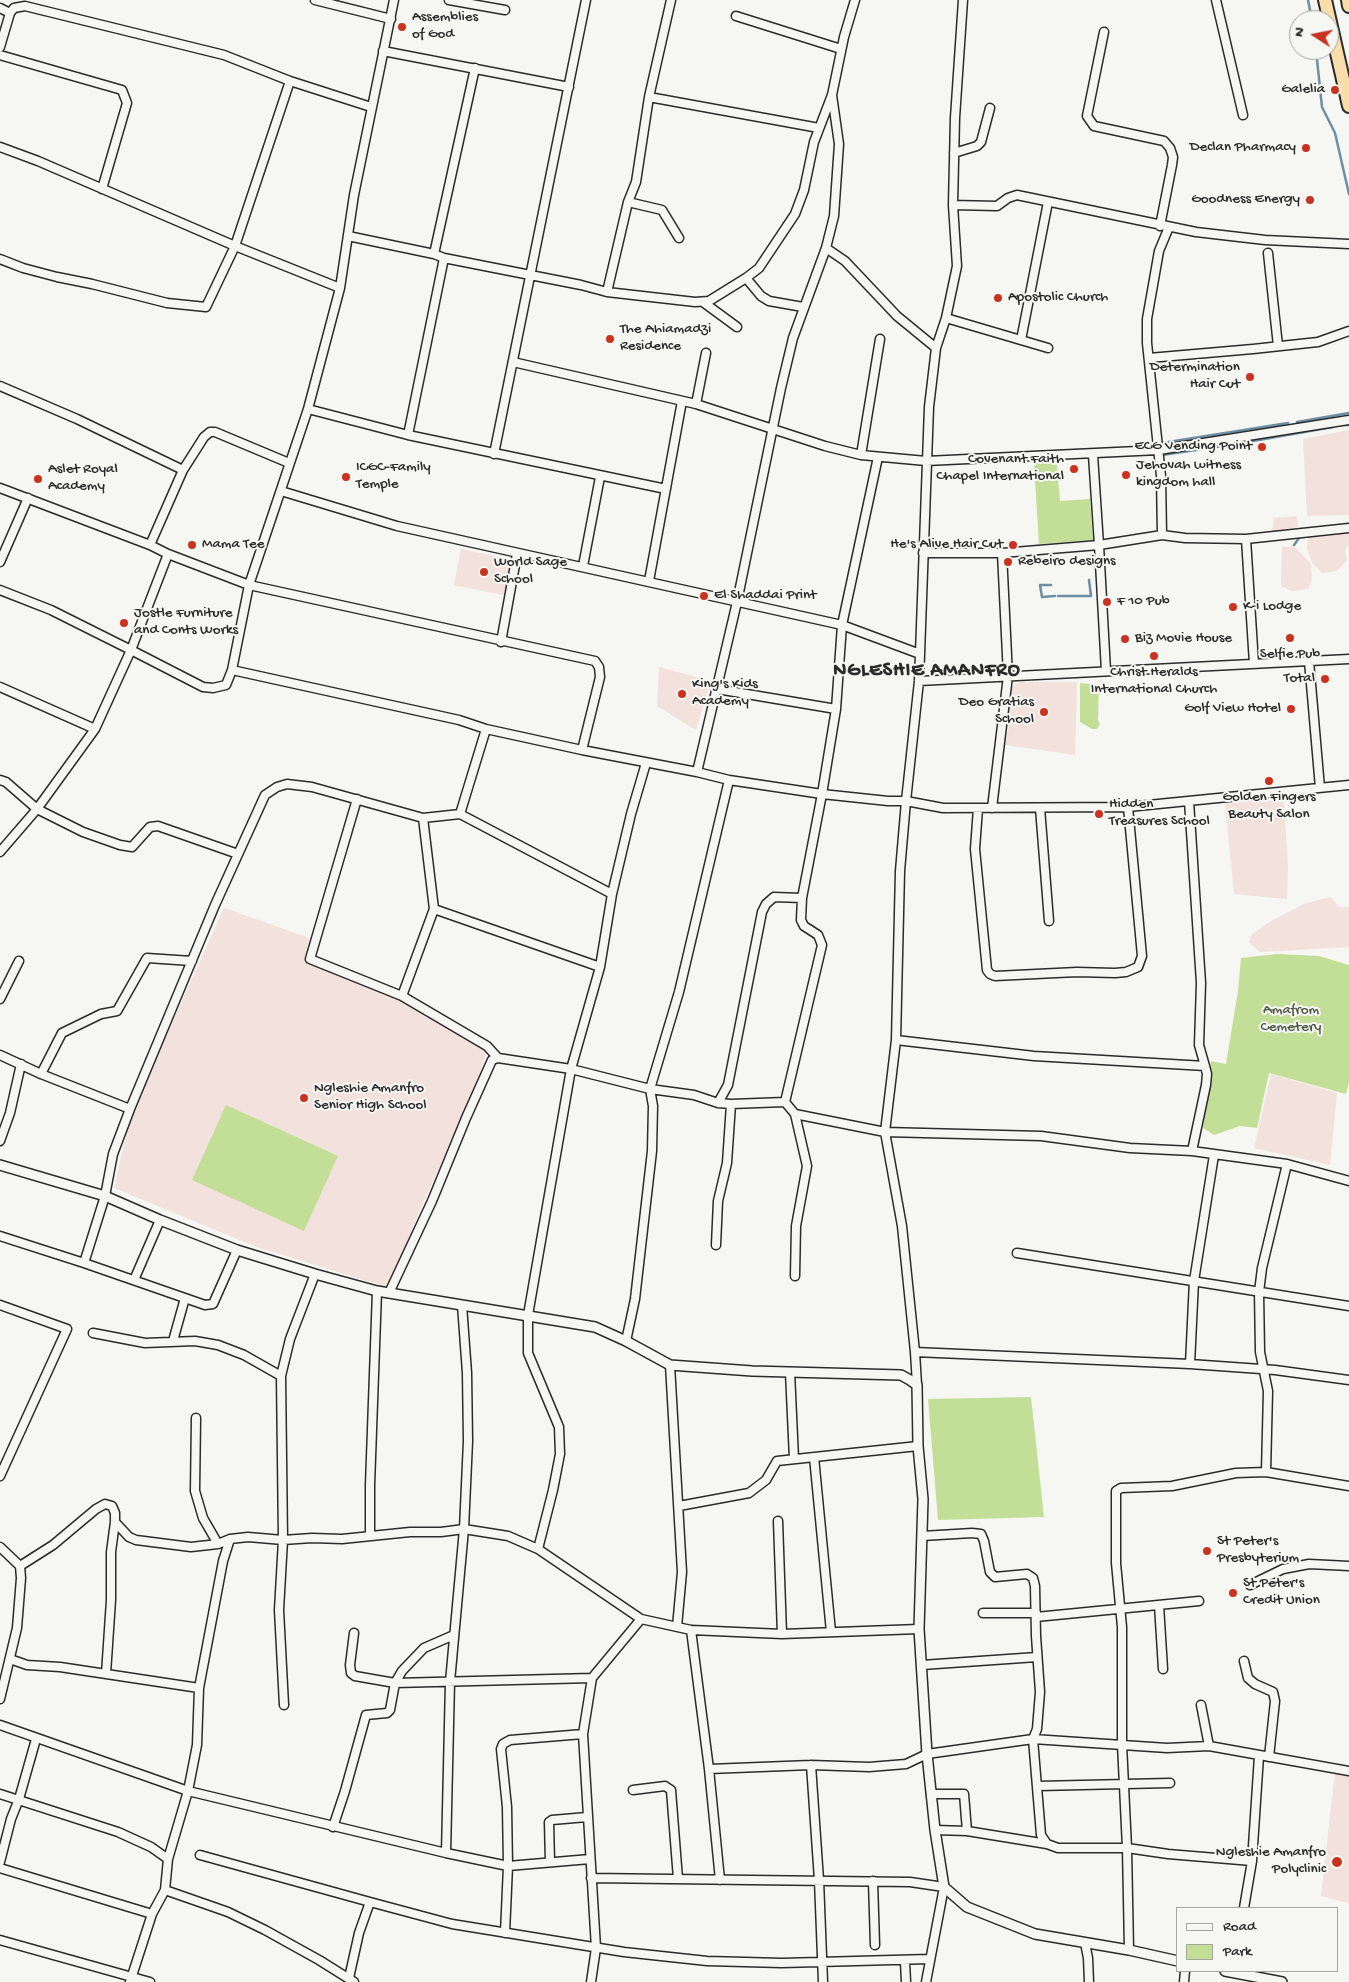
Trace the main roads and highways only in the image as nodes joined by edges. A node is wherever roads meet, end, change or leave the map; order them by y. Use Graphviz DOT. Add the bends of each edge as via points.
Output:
graph roads {
  1 [pos="1325,0"];
  2 [pos="1348,0"];
  3 [pos="1349,6"];
  4 [pos="1349,106"];
  1 -- 4 [label="highway"];
  2 -- 3 [label="highway"];
}
